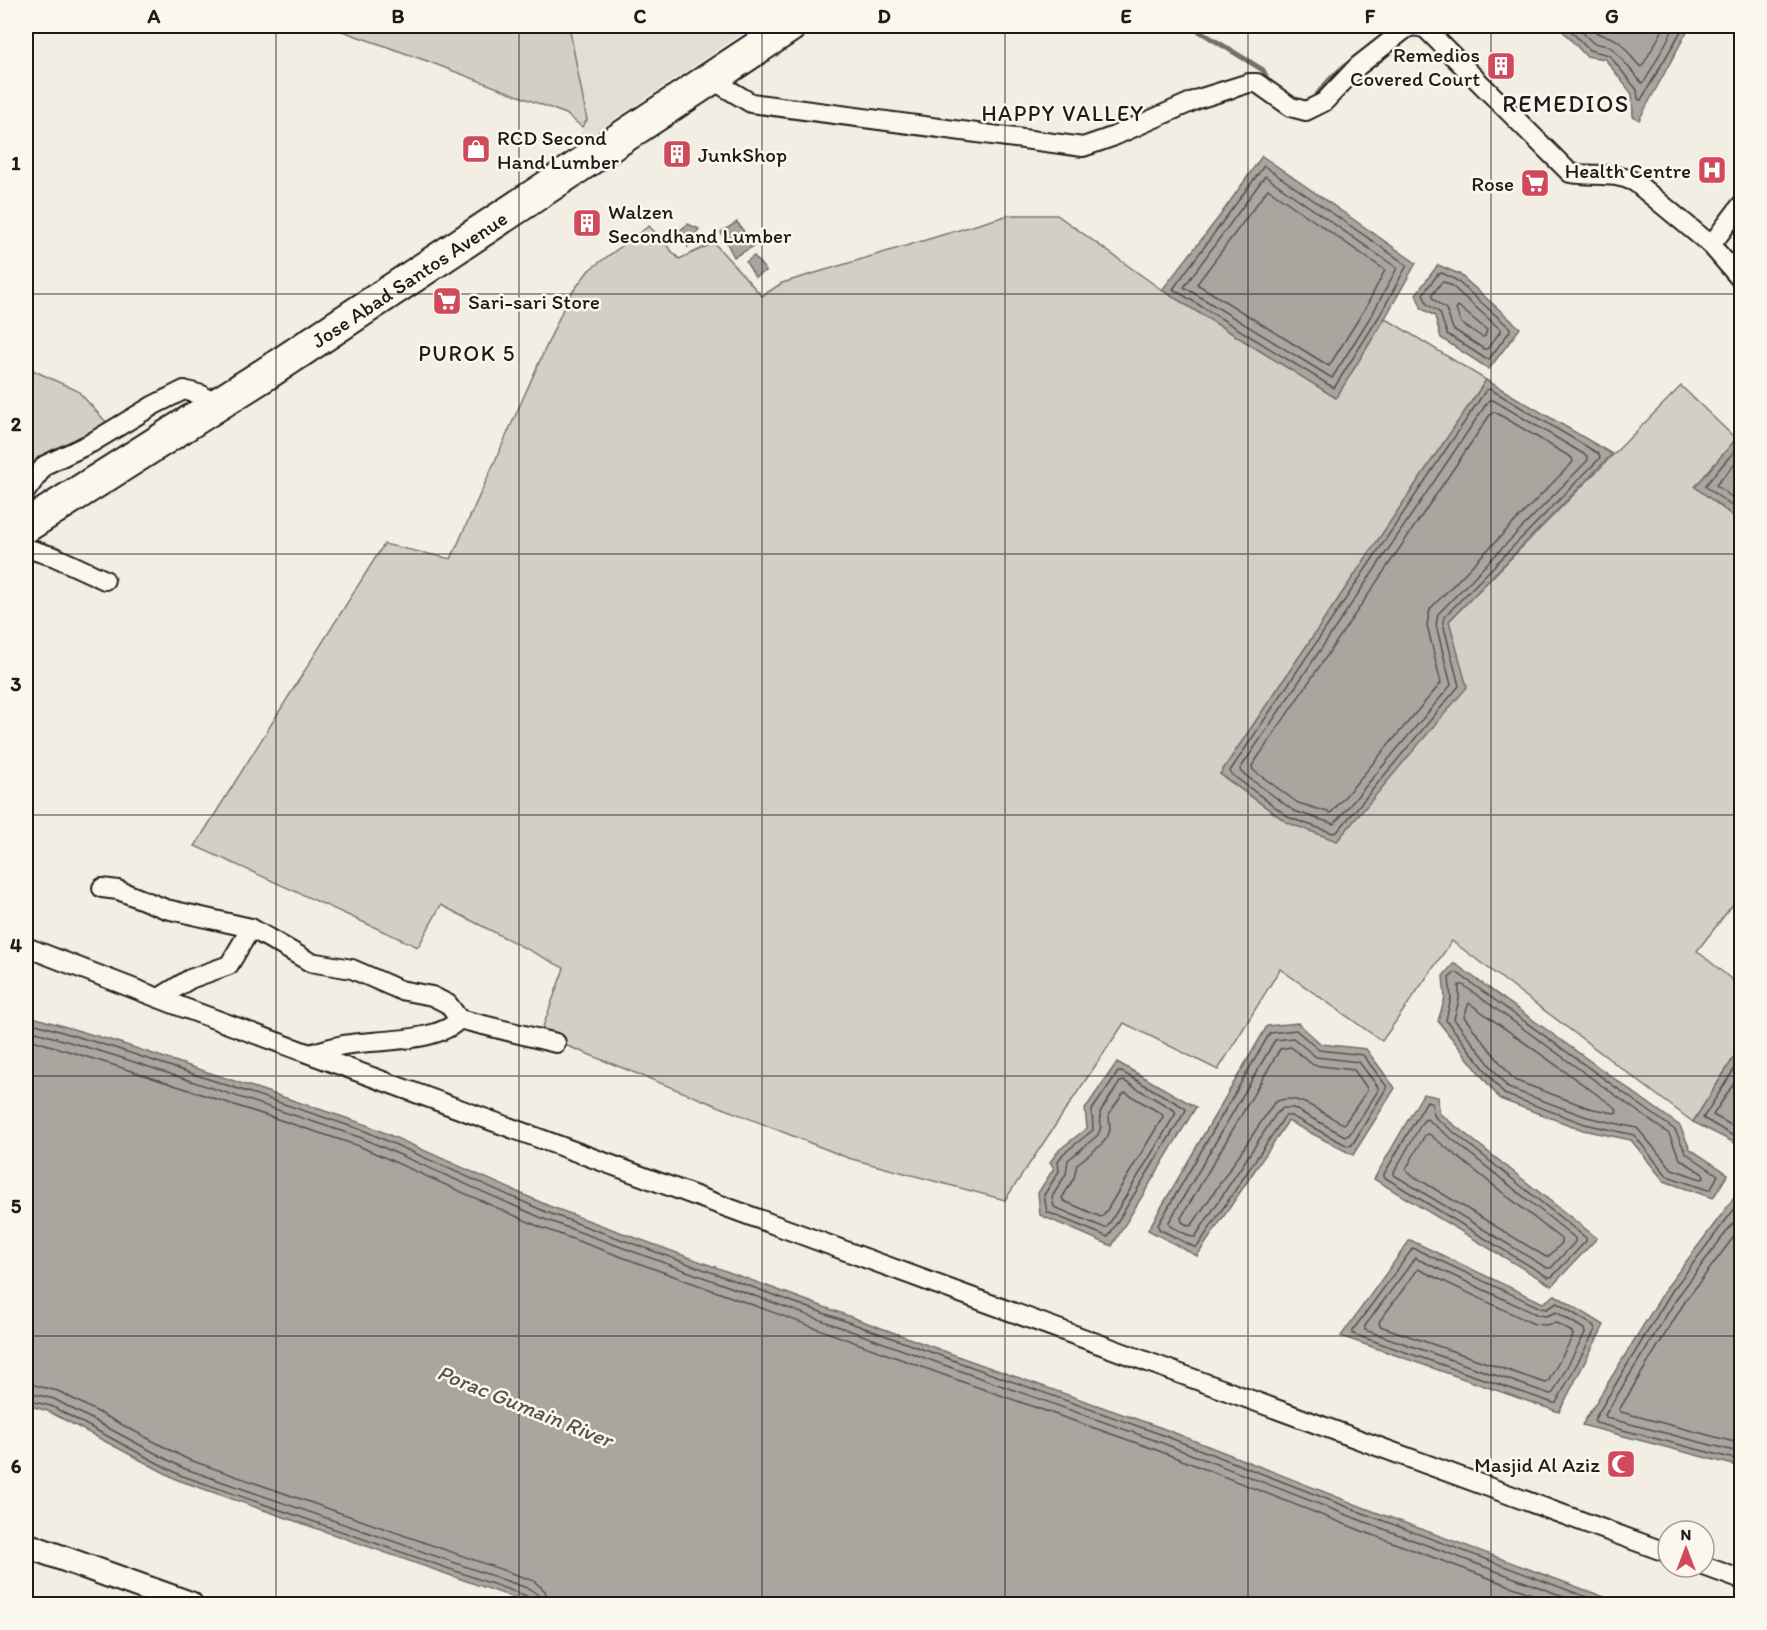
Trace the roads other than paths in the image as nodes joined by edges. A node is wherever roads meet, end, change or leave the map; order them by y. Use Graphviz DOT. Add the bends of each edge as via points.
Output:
graph roads {
  1 [pos="790,26"];
  2 [pos="1424,27"];
  3 [pos="711,79"];
  4 [pos="1742,204"];
  5 [pos="1711,245"];
  6 [pos="1742,281"];
  7 [pos="212,408"];
  8 [pos="30,511"];
  9 [pos="26,548"];
  10 [pos="105,580"];
  11 [pos="102,888"];
  12 [pos="251,928"];
  13 [pos="26,947"];
  14 [pos="159,998"];
  15 [pos="459,1019"];
  16 [pos="556,1042"];
  17 [pos="310,1054"];
  18 [pos="26,1545"];
  19 [pos="1656,1549"];
  20 [pos="1716,1570"];
  21 [pos="1742,1580"];
  22 [pos="190,1605"];
  1 -- 3 [label="highway, Jose Abad Santos Avenue"];
  2 -- 3 [label="street" via="1404,30 1358,66 1324,102 1306,111 1291,107 1257,83 1249,83 1198,99 1083,147 752,103"];
  2 -- 5 [label="street" via="1570,173 1609,174 1635,182"];
  3 -- 7 [label="highway, Jose Abad Santos Avenue"];
  4 -- 5 [label="street"];
  5 -- 6 [label="street"];
  7 -- 8 [label="highway, Jose Abad Santos Avenue" via="73,496"];
  7 -- 8 [label="street" via="202,395 184,390 45,465"];
  9 -- 10 [label="street"];
  11 -- 12 [label="street" via="135,895 166,909"];
  12 -- 14 [label="street" via="229,965 190,979"];
  12 -- 15 [label="street" via="310,962 352,969 400,990 432,996 448,1004"];
  13 -- 14 [label="street"];
  14 -- 17 [label="street"];
  15 -- 16 [label="street"];
  15 -- 17 [label="street" via="453,1027 410,1040 349,1044"];
  17 -- 19 [label="street"];
  18 -- 22 [label="street"];
  20 -- 21 [label="street"];
}
